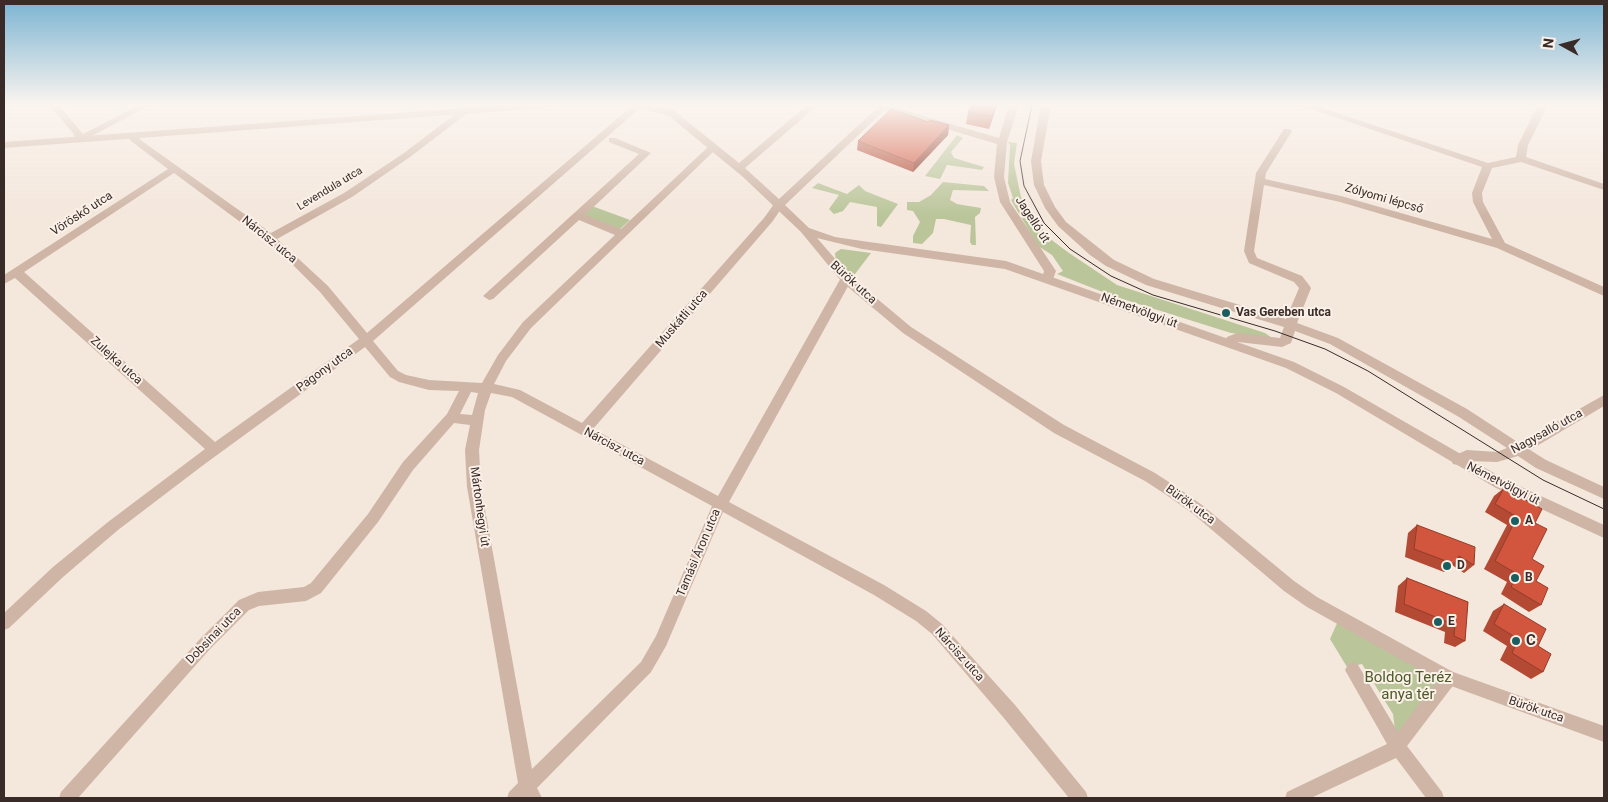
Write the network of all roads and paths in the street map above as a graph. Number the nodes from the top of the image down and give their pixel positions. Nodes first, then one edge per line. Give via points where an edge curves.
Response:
1 (37, 142) edge
2 (139, 142) edge
3 (421, 142) edge
4 (596, 142) edge
5 (618, 142) edge
6 (705, 142) edge
7 (769, 142) edge
8 (845, 142) edge
9 (1002, 142) edge
10 (1040, 142) edge
11 (1280, 142) edge
12 (1417, 142) edge
13 (1524, 142) edge
14 (4, 145) edge
15 (712, 148) junction
16 (1521, 159) junction
17 (1488, 166) junction
18 (739, 168) junction
19 (174, 169) junction
20 (1260, 181) junction
21 (1604, 187) edge
22 (778, 206) junction
23 (578, 216) junction
24 (805, 230) junction
25 (622, 234) junction
26 (270, 238) junction
27 (834, 240) junction
28 (1501, 245) junction
29 (830, 263) junction
30 (16, 272) junction
31 (1048, 278) junction
32 (846, 279) junction
33 (4, 280) edge
34 (1604, 292) edge
35 (490, 296) dead end
36 (1290, 324) junction
37 (365, 341) junction
38 (1230, 343) junction
39 (467, 388) junction
40 (486, 388) junction
41 (1604, 400) edge
42 (451, 418) junction
43 (476, 420) junction
44 (584, 430) junction
45 (216, 450) junction
46 (1518, 450) junction
47 (1458, 460) junction
48 (1604, 493) edge
49 (720, 504) junction
50 (1604, 532) edge
51 (4, 623) edge
52 (1353, 670) dead end
53 (1448, 678) junction
54 (1604, 734) edge
55 (1397, 746) junction
56 (525, 795) edge
57 (66, 798) edge
58 (1080, 798) edge
59 (1293, 798) edge
60 (1436, 798) edge

1 - 14 street
2 - 19 street, Nárcisz utca
3 - 26 street, Levendula utca via 348,195
4 - 37 street, Pagony utca
5 - 23 street via 646,153
6 - 15 street, Németvölgyi út
7 - 18 street
8 - 22 street, Muskátli utca
9 - 31 street, Jagelló út via 999,177 1005,202 1050,271
10 - 36 street, Jagelló út via 1036,173 1050,208 1072,234 1104,259 1150,282
11 - 20 street via 1261,173
12 - 17 street
13 - 16 street
15 - 18 street, Németvölgyi út
15 - 25 street, Mártonhegyi út
16 - 17 street
16 - 21 street
17 - 28 street via 1477,192 1478,202
18 - 22 street, Németvölgyi út
19 - 26 street, Nárcisz utca
19 - 30 street, Vöröskő utca
20 - 28 street, Zólyomi lépcső via 1341,199
20 - 36 street via 1250,255 1260,264 1286,273 1305,286
22 - 24 street, Németvölgyi út
22 - 44 street, Muskátli utca
23 - 25 street
23 - 35 street
24 - 27 street, Németvölgyi út
24 - 29 street, Bürök utca
25 - 40 street, Mártonhegyi út via 527,325 502,358
26 - 37 street, Nárcisz utca via 324,289
27 - 29 street
27 - 31 street, Németvölgyi út via 992,262
28 - 34 street, Zólyomi lépcső
29 - 32 street, Bürök utca
30 - 33 street, Vöröskő utca
30 - 45 street, Zulejka utca
31 - 38 street, Németvölgyi út
32 - 49 street, Tamási Áron utca
32 - 53 street, Bürök utca via 907,330 1004,394 1188,502 1312,602
36 - 38 street via 1287,340 1282,343 1237,337
36 - 46 street via 1355,352 1463,413
37 - 39 street, Nárcisz utca via 384,364 403,379
37 - 45 street, Pagony utca
38 - 47 street, Németvölgyi út via 1290,365 1340,390
39 - 40 street, Nárcisz utca
39 - 42 street, Dobsinai utca
40 - 43 street, Mártonhegyi út
40 - 44 street, Nárcisz utca via 516,394
41 - 46 street, Nagysalló utca
42 - 43 street
42 - 57 street, Dobsinai utca via 408,466 373,518 316,588 306,594 258,599 244,605
43 - 56 street, Mártonhegyi út via 472,450 474,487
44 - 49 street, Nárcisz utca
45 - 51 street, Pagony utca via 113,526
46 - 47 street, Nagysalló utca via 1497,457 1467,455
46 - 48 street via 1563,476
47 - 50 street, Németvölgyi út via 1501,484
49 - 56 street, Tamási Áron utca via 661,641 646,667
49 - 58 street, Nárcisz utca via 879,590 937,629
52 - 55 street
53 - 54 street, Bürök utca
53 - 55 street
55 - 59 street via 1390,753
55 - 60 street

